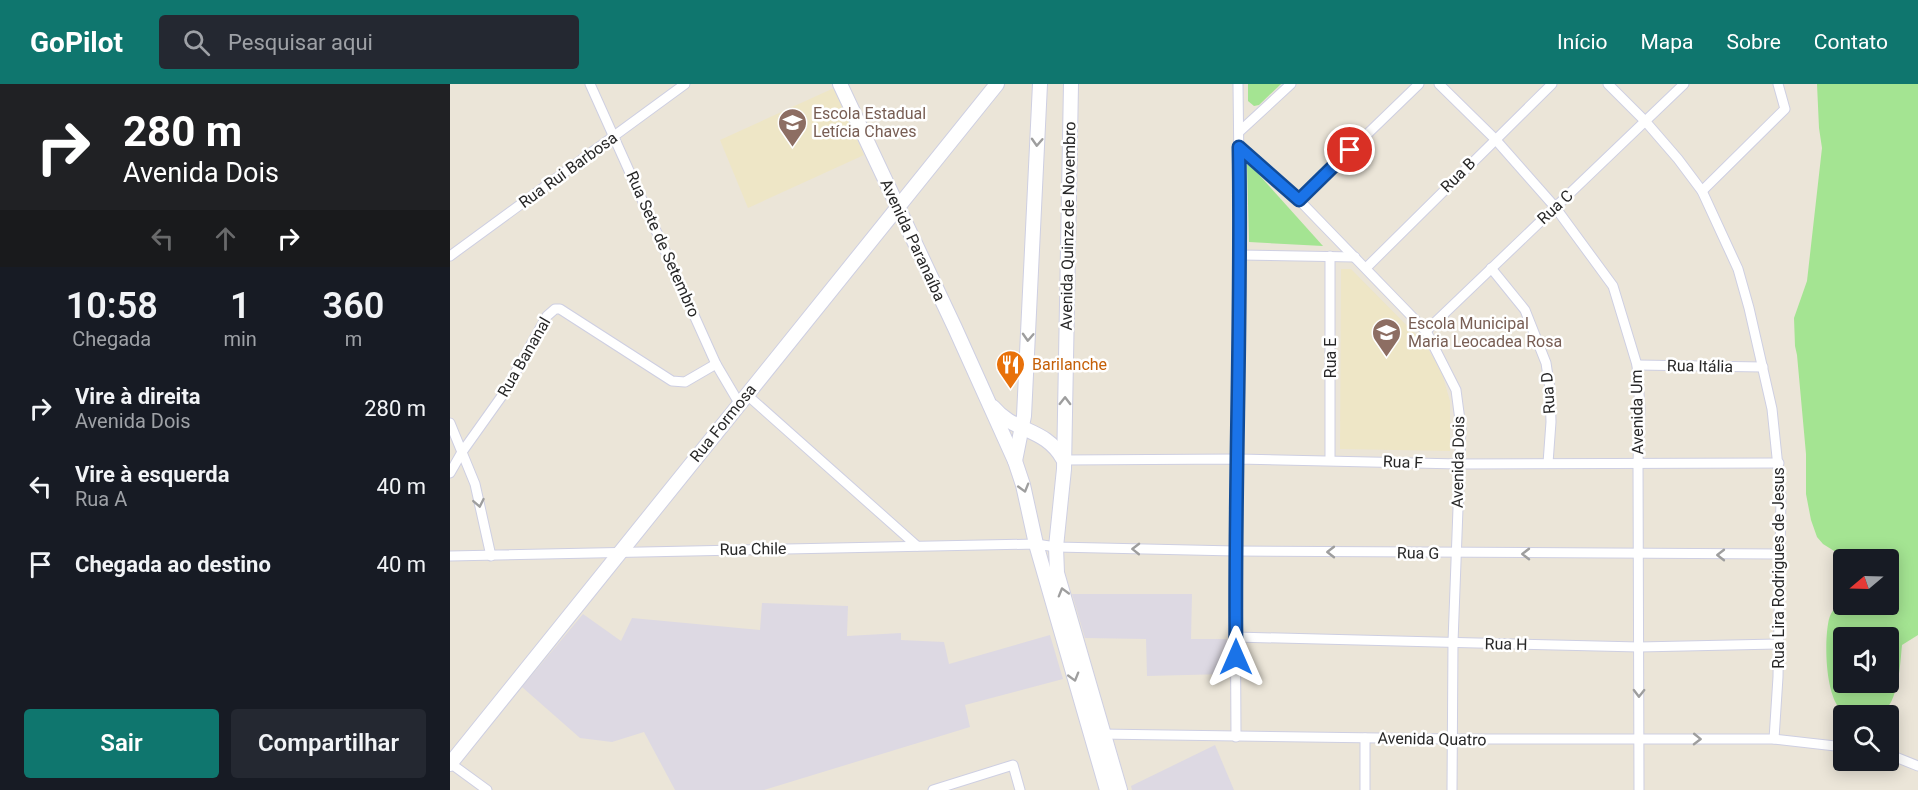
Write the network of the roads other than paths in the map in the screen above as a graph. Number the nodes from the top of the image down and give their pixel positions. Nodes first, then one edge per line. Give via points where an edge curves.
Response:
1 (591, 84) edge
2 (685, 84) edge
3 (840, 84) edge
4 (997, 84) edge
5 (1040, 84) edge
6 (1071, 84) edge
7 (1238, 84) edge
8 (1291, 84) edge
9 (1419, 84) edge
10 (1438, 84) edge
11 (1552, 84) edge
12 (1608, 84) edge
13 (1684, 84) edge
14 (1778, 84) edge
15 (1646, 122) junction
16 (1239, 132) junction
17 (615, 136) junction
18 (1495, 138) junction
19 (1239, 147) junction
20 (1702, 192) junction
21 (1299, 200) junction
22 (1555, 207) junction
23 (898, 208) junction
24 (1240, 255) junction
25 (450, 256) edge
26 (1330, 256) junction
27 (1355, 257) junction
28 (1366, 268) junction
29 (1491, 268) junction
30 (1426, 331) junction
31 (716, 364) junction
32 (1638, 365) junction
33 (1763, 367) junction
34 (985, 396) junction
35 (742, 398) junction
36 (450, 423) edge
37 (1023, 427) junction
38 (462, 452) junction
39 (1238, 459) junction
40 (1064, 460) junction
41 (1330, 460) junction
42 (1014, 461) junction
43 (1638, 462) junction
44 (1548, 463) junction
45 (1779, 463) junction
46 (1459, 464) junction
47 (450, 473) edge
48 (1036, 544) junction
49 (917, 546) junction
50 (1056, 547) junction
51 (620, 552) junction
52 (1235, 552) junction
53 (1456, 553) junction
54 (1779, 554) junction
55 (1638, 555) junction
56 (450, 556) edge
57 (491, 556) junction
58 (1235, 638) junction
59 (1453, 642) junction
60 (1777, 644) junction
61 (1639, 647) junction
62 (1096, 734) junction
63 (1236, 737) junction
64 (1365, 738) junction
65 (1638, 738) junction
66 (1774, 739) junction
67 (1452, 740) junction
68 (1833, 746) edge
69 (1899, 758) edge
70 (450, 764) edge
71 (1918, 766) edge
72 (487, 790) edge
73 (933, 790) edge
74 (1020, 790) edge
75 (1107, 790) edge
76 (1120, 790) edge
77 (1365, 790) edge
78 (1452, 790) edge
79 (1640, 790) edge

1 - 17 street, Rua Sete de Setembro
2 - 17 street, Rua Rui Barbosa
3 - 23 street, Avenida Paranaíba
4 - 23 street, Rua Formosa
5 -> 37 street, Avenida Quinze de Novembro
40 -> 6 street, Avenida Quinze de Novembro
7 - 16 street
8 - 16 street
9 - 21 street
10 - 18 street, Avenida Um
11 - 18 street, Rua B
12 - 15 street, Rua Lira Rodrigues de Jesus
13 - 15 street, Rua C
14 - 20 street via 1785,109
15 - 20 street, Rua Lira Rodrigues de Jesus
15 - 22 street, Rua C
16 - 19 street
17 - 25 street, Rua Rui Barbosa
17 - 31 street, Rua Sete de Setembro
18 - 22 street, Avenida Um
18 - 28 street, Rua B
19 - 21 street, Avenida Dois
19 - 24 street
20 - 33 street, Rua Lira Rodrigues de Jesus via 1738,269
21 - 27 street, Avenida Dois
22 - 29 street, Rua C
22 - 32 street, Avenida Um via 1613,286
23 - 34 street, Avenida Paranaíba
23 - 35 street, Rua Formosa
24 - 26 street
24 - 39 street
26 - 27 street
26 - 41 street, Rua E
27 - 28 street, Avenida Dois
28 - 30 street, Avenida Dois
29 - 30 street, Rua C
29 - 44 street, Rua D via 1525,310 1546,363 1551,422
30 - 46 street, Avenida Dois via 1459,402
31 - 35 street, Rua Sete de Setembro
31 - 38 street, Rua Bananal via 685,382 672,381 555,309 547,316 504,393
32 - 33 street, Rua Itália
32 - 43 street, Avenida Um
33 - 45 street, Rua Lira Rodrigues de Jesus
34 - 37 street via 1000,415
34 - 42 street, Avenida Quinze de Novembro
35 - 49 street, Rua Sete de Setembro
35 - 51 street, Rua Formosa
36 - 38 street
37 - 40 street via 1051,442
37 - 42 street, Avenida Quinze de Novembro
38 - 47 street, Rua Bananal
38 -> 57 street via 475,484
39 - 40 street, Rua F
39 - 41 street, Rua F
39 - 52 street
40 - 50 street, Avenida Quinze de Novembro
41 - 46 street, Rua F
42 -> 48 street, Avenida Quinze de Novembro via 1026,494
43 - 44 street, Rua F
43 - 45 street, Rua F
43 - 55 street, Avenida Um
44 - 46 street, Rua F
45 - 54 street, Rua Lira Rodrigues de Jesus
46 - 53 street, Avenida Dois
48 - 49 street, Rua Chile
48 - 50 street, Rua Chile
48 -> 62 street, Avenida Quinze de Novembro
49 - 51 street, Rua Chile
52 -> 50 street, Rua G
62 -> 50 street, Avenida Quinze de Novembro via 1058,573
51 - 57 street, Rua Chile
51 - 70 street, Rua Formosa
53 -> 52 street, Rua G
52 - 58 street
55 -> 53 street, Rua G
53 - 59 street, Avenida Dois
54 -> 55 street, Rua G
54 - 60 street, Rua Lira Rodrigues de Jesus
55 - 61 street, Avenida Um
56 - 57 street, Rua Chile
58 - 59 street, Rua H
58 - 63 street
59 - 61 street, Rua H
59 - 67 street, Avenida Dois
60 - 61 street, Rua H
60 - 66 street, Rua Lira Rodrigues de Jesus
61 -> 65 street, Avenida Um
62 - 63 street, Avenida Quatro
62 - 75 street, Avenida Quinze de Novembro
62 - 76 street, Avenida Quinze de Novembro
63 - 64 street, Avenida Quatro
64 - 67 street, Avenida Quatro
64 - 77 street
65 -> 66 street, Avenida Quatro
65 - 67 street, Avenida Quatro
65 - 79 street, Avenida Um
66 - 68 street, Avenida Quatro
67 - 78 street, Avenida Dois
69 - 71 street
70 - 72 street
73 - 74 street via 1012,765

